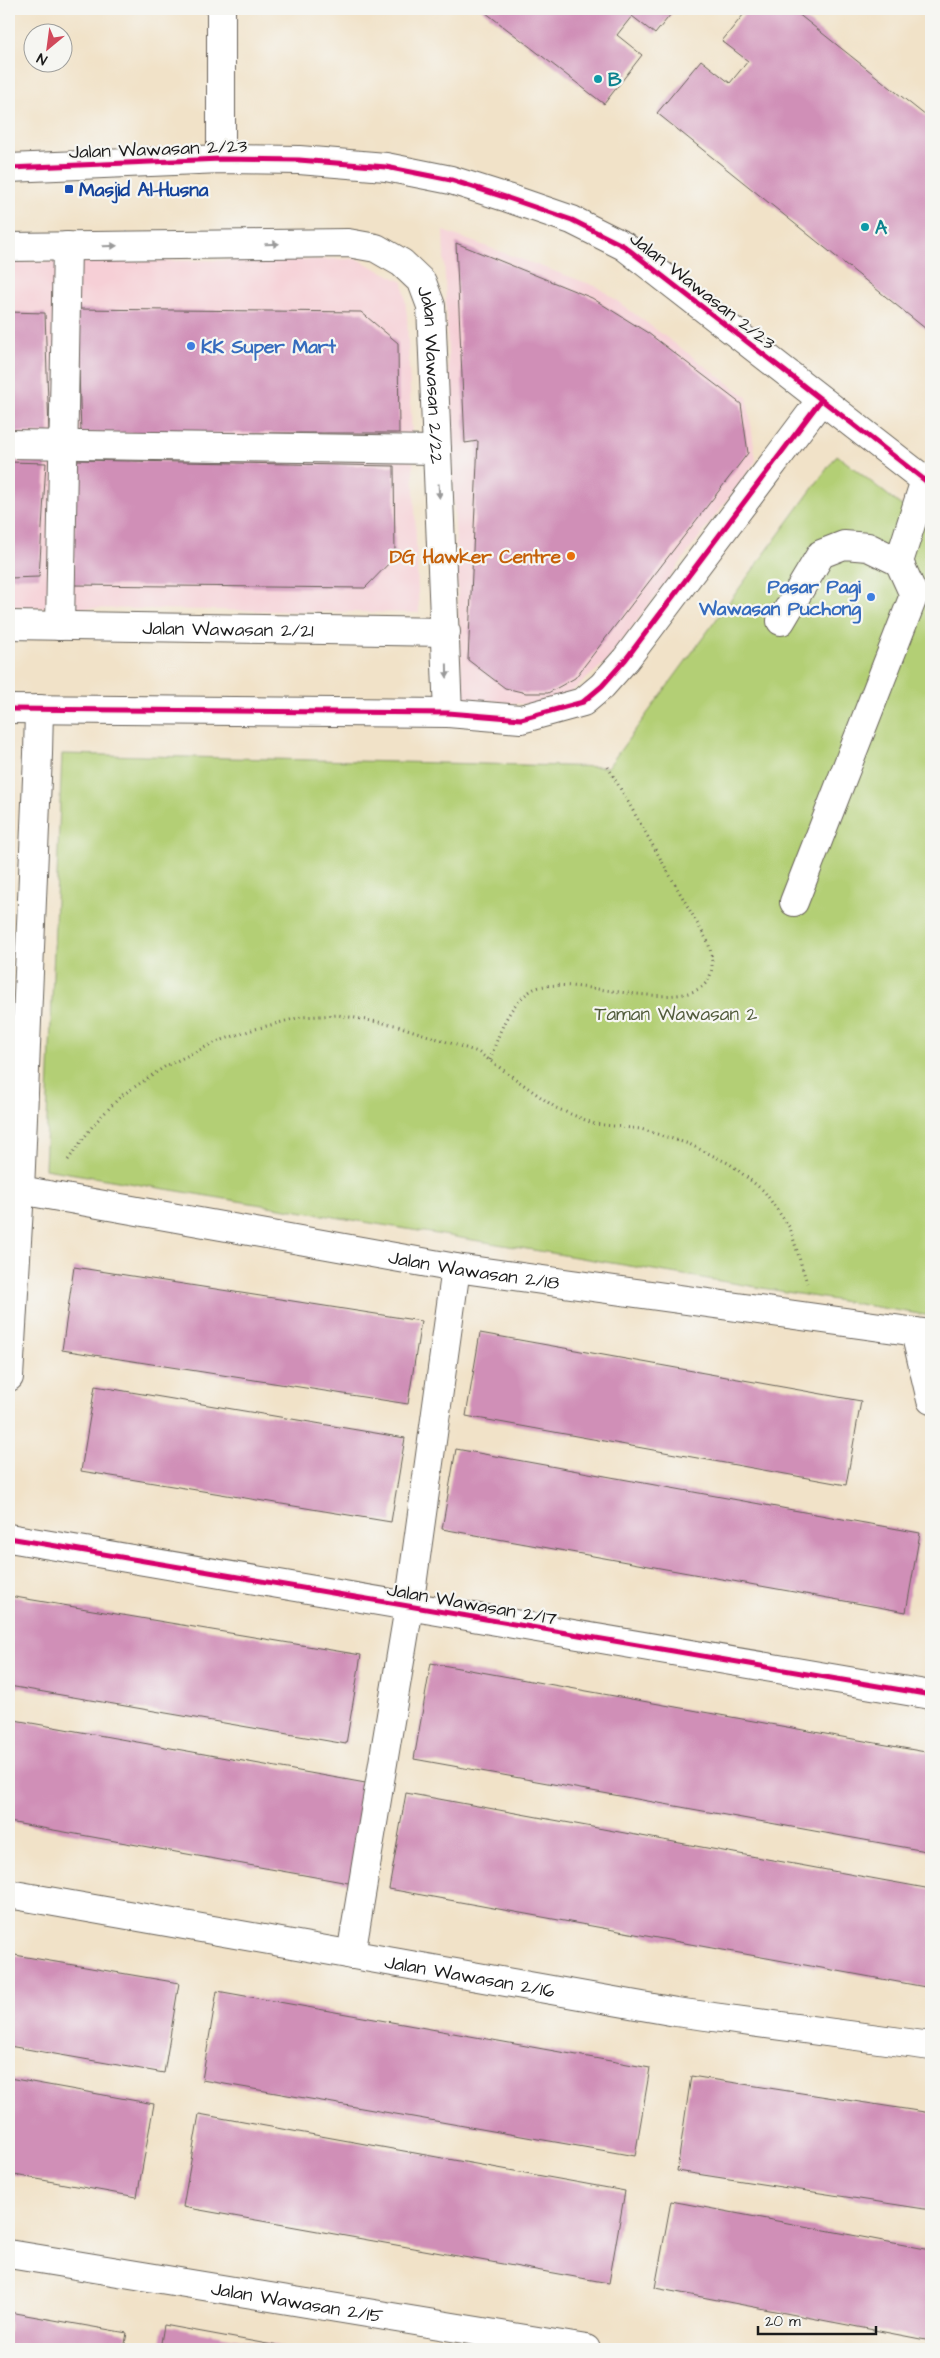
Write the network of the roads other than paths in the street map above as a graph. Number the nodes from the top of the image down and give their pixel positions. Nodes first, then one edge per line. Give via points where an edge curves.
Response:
1 (221, 9) edge
2 (221, 159) junction
3 (9, 168) edge
4 (67, 246) junction
5 (9, 247) edge
6 (821, 400) junction
7 (9, 444) edge
8 (64, 445) junction
9 (437, 450) junction
10 (928, 483) edge
11 (899, 562) junction
12 (781, 621) dead end
13 (9, 625) edge
14 (60, 626) junction
15 (446, 632) junction
16 (9, 709) edge
17 (38, 709) junction
18 (448, 713) junction
19 (794, 902) dead end
20 (20, 1190) junction
21 (456, 1268) junction
22 (923, 1333) edge
23 (9, 1376) edge
24 (931, 1400) edge
25 (9, 1538) edge
26 (409, 1607) junction
27 (931, 1695) edge
28 (9, 1894) edge
29 (351, 1955) junction
30 (931, 2046) edge
31 (9, 2254) edge
32 (586, 2349) edge

1 - 2 street
2 - 3 street, Jalan Wawasan 2/23
2 - 6 street, Jalan Wawasan 2/23 via 299,160 386,167 452,180 572,220 624,246
4 - 5 street, Jalan Wawasan 2/22
4 - 8 street
4 -> 9 street, Jalan Wawasan 2/22 via 348,243 376,248 402,263 422,282 431,306
6 - 10 street, Jalan Wawasan 2/23
6 - 18 street via 626,659 583,702 521,719
7 - 8 street
8 - 9 street
8 - 14 street
9 -> 15 street, Jalan Wawasan 2/22
10 - 11 street
11 - 12 street via 868,547 844,545 821,554
11 - 19 street via 914,595
13 - 14 street, Jalan Wawasan 2/21
14 - 15 street, Jalan Wawasan 2/21
15 -> 18 street, Jalan Wawasan 2/22
16 - 17 street
17 - 18 street
17 - 20 street
20 - 21 street, Jalan Wawasan 2/18
20 - 23 street
21 - 22 street, Jalan Wawasan 2/18
21 - 26 street
22 - 24 street
25 - 26 street, Jalan Wawasan 2/17
26 - 27 street, Jalan Wawasan 2/17
26 - 29 street
28 - 29 street, Jalan Wawasan 2/16
29 - 30 street, Jalan Wawasan 2/16 via 676,2012
31 - 32 street, Jalan Wawasan 2/15

